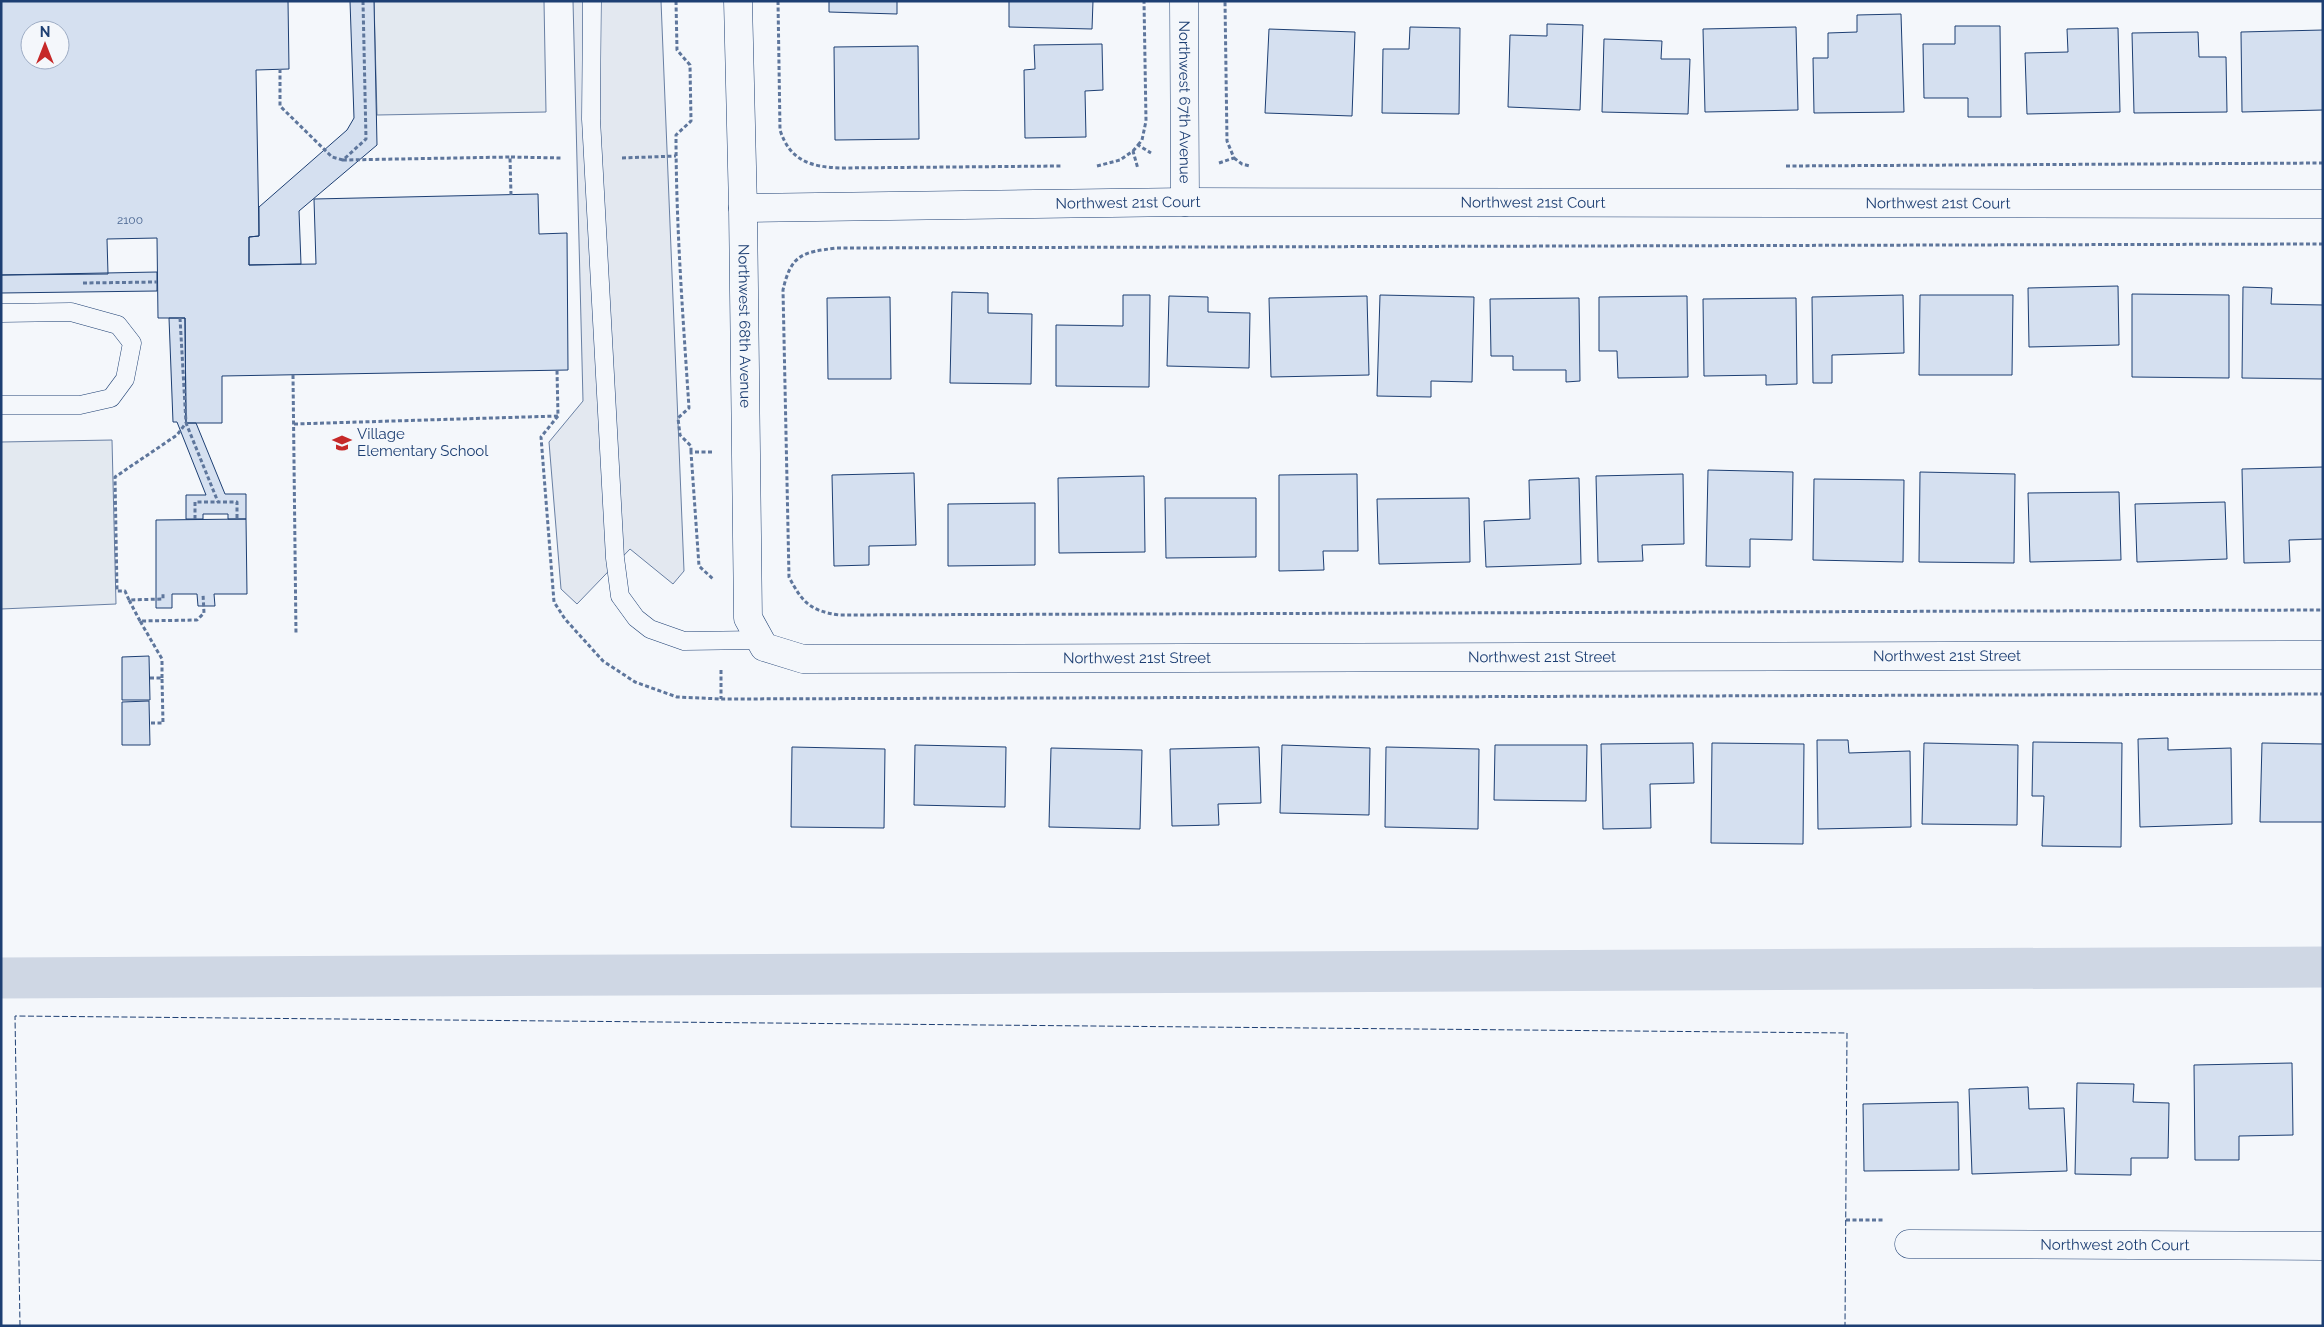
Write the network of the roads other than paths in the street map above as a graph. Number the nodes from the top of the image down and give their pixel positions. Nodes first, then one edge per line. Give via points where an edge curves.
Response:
1 (592, 1) edge
2 (738, 1) edge
3 (1184, 1) edge
4 (1185, 202) junction
5 (2323, 204) edge
6 (743, 208) junction
7 (1, 313) edge
8 (1, 405) edge
9 (762, 643) junction
10 (2323, 656) edge
11 (1909, 1244) dead end
12 (2323, 1246) edge

1 - 9 lane via 593,159 615,558 620,596 636,618 650,629 684,640
2 - 6 street, Northwest 68th Avenue
3 - 4 street, Northwest 67th Avenue
4 - 5 street, Northwest 21st Court
4 - 6 street, Northwest 21st Court
6 - 9 street, Northwest 68th Avenue via 748,618
7 - 8 lane via 71,312 118,324 132,344 125,379 111,398 80,405
9 - 10 street, Northwest 21st Street via 803,659
11 - 12 street, Northwest 20th Court

